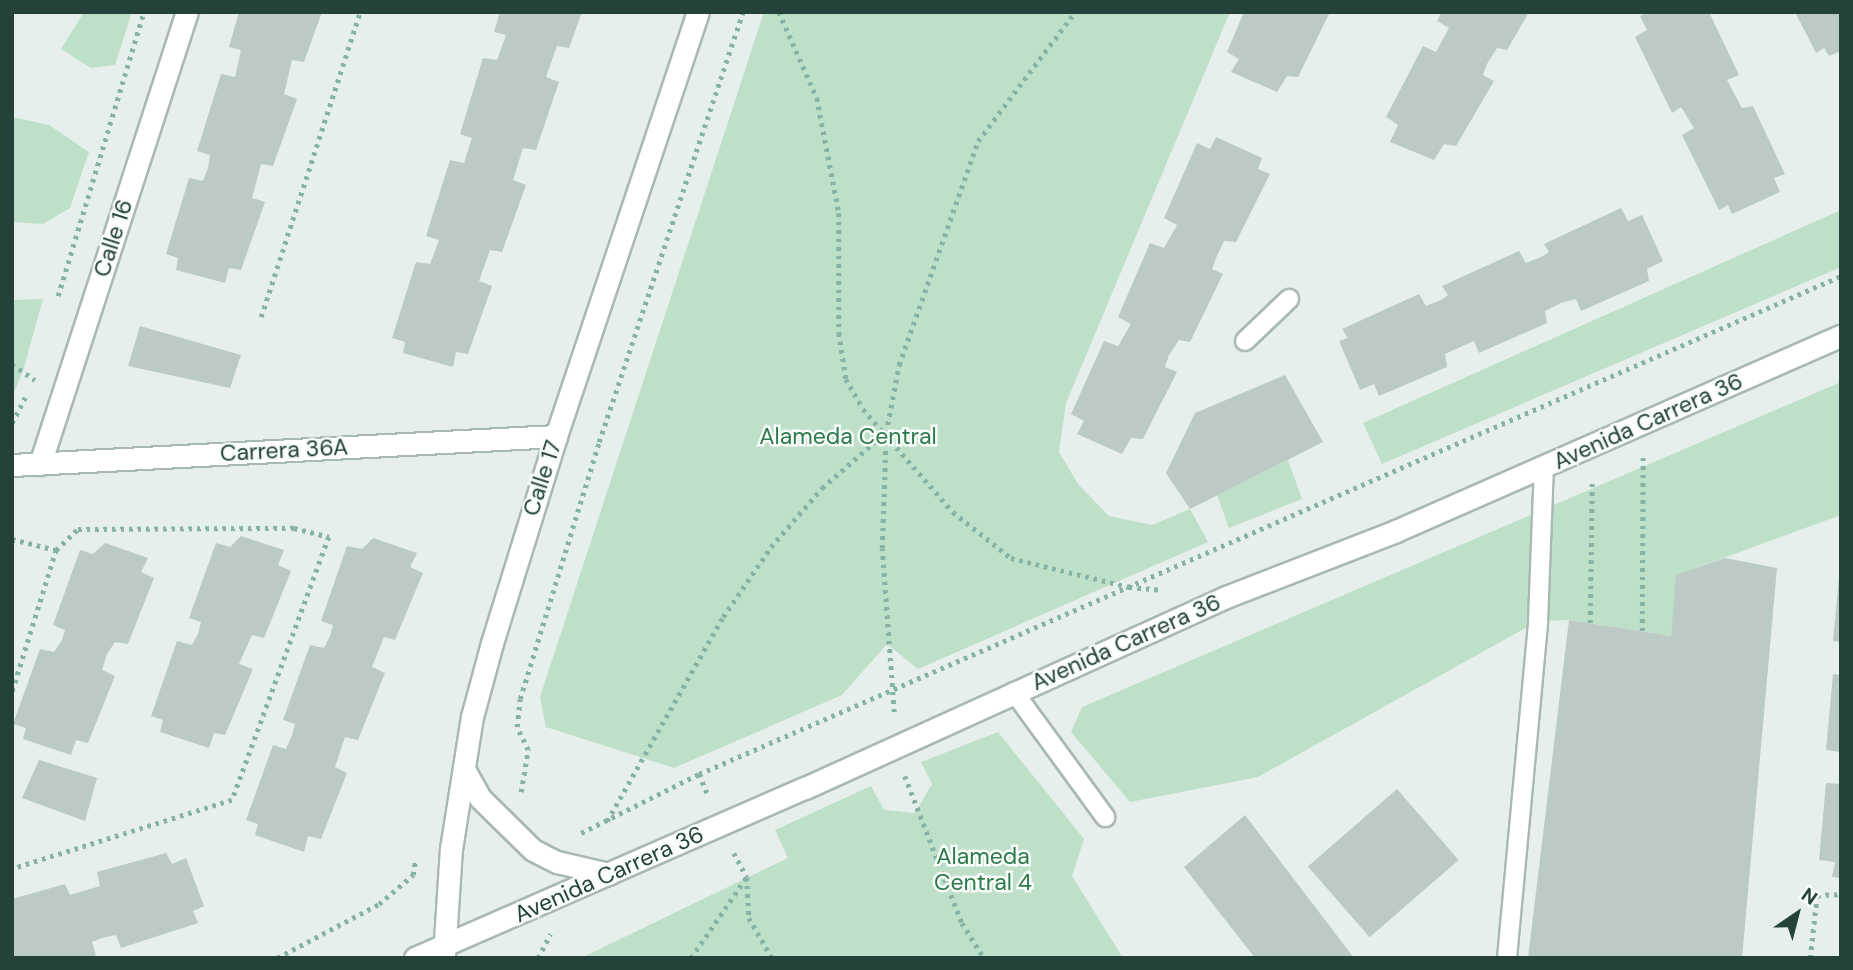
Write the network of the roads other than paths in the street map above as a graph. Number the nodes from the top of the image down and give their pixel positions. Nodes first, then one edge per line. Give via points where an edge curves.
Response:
1 (187, 12) edge
2 (698, 12) edge
3 (1289, 299) dead end
4 (1841, 336) edge
5 (1245, 341) dead end
6 (556, 436) junction
7 (40, 464) junction
8 (12, 466) edge
9 (1544, 466) junction
10 (1014, 692) junction
11 (464, 769) junction
12 (1105, 817) dead end
13 (609, 874) junction
14 (444, 951) edge
15 (415, 958) edge
16 (1507, 958) edge

1 - 7 street, Calle 16
2 - 6 street, Calle 17
3 - 5 lane
4 - 9 street, Avenida Carrera 36
6 - 7 street, Carrera 36A
6 - 11 street, Calle 17 via 492,643
7 - 8 street, Carrera 36A
9 - 10 street, Avenida Carrera 36 via 1396,531 1226,597
9 - 16 lane via 1538,621
10 - 12 lane
10 - 13 street, Avenida Carrera 36
11 - 13 street via 480,798 533,850 557,862
11 - 14 street, Calle 17 via 451,849
13 - 14 street, Avenida Carrera 36
14 - 15 street, Avenida Carrera 36

